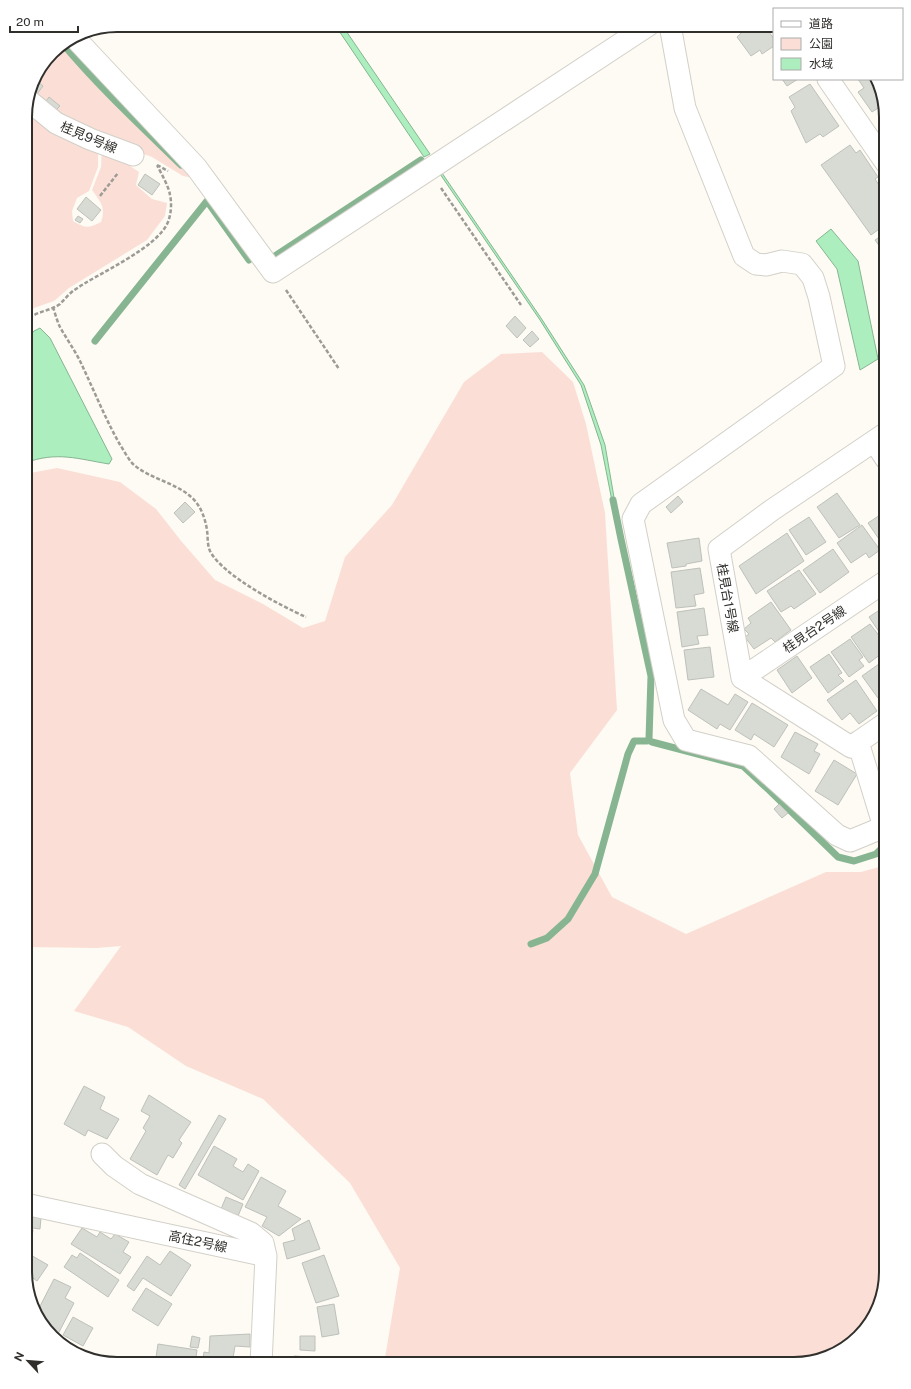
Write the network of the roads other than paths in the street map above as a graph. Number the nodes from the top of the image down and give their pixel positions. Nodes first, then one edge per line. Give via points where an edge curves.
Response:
1 (638, 32) edge
2 (671, 32) edge
3 (78, 41) edge
4 (830, 80) edge
5 (33, 105) edge
6 (879, 153) edge
7 (133, 155) road end
8 (879, 438) edge
9 (879, 586) edge
10 (742, 678) junction
11 (879, 728) edge
12 (858, 742) junction
13 (879, 811) edge
14 (879, 829) edge
15 (102, 1154) dead end
16 (32, 1206) edge
17 (266, 1256) junction
18 (261, 1357) edge

1 - 3 street via 273,272 196,167
2 - 14 street via 684,108 744,256 756,264 766,265 782,260 802,264 813,278 834,366 641,504 633,519 674,720 686,740 749,756 837,835 850,841
4 - 6 street
5 - 7 street, 桂見9号線 via 56,124
8 - 10 street, 桂見台1号線 via 719,549
9 - 10 street, 桂見台2号線
10 - 12 street via 851,747
11 - 12 street
12 - 13 street
15 - 17 street via 140,1184 251,1233 263,1243
16 - 17 street, 高住2号線
17 - 18 street

